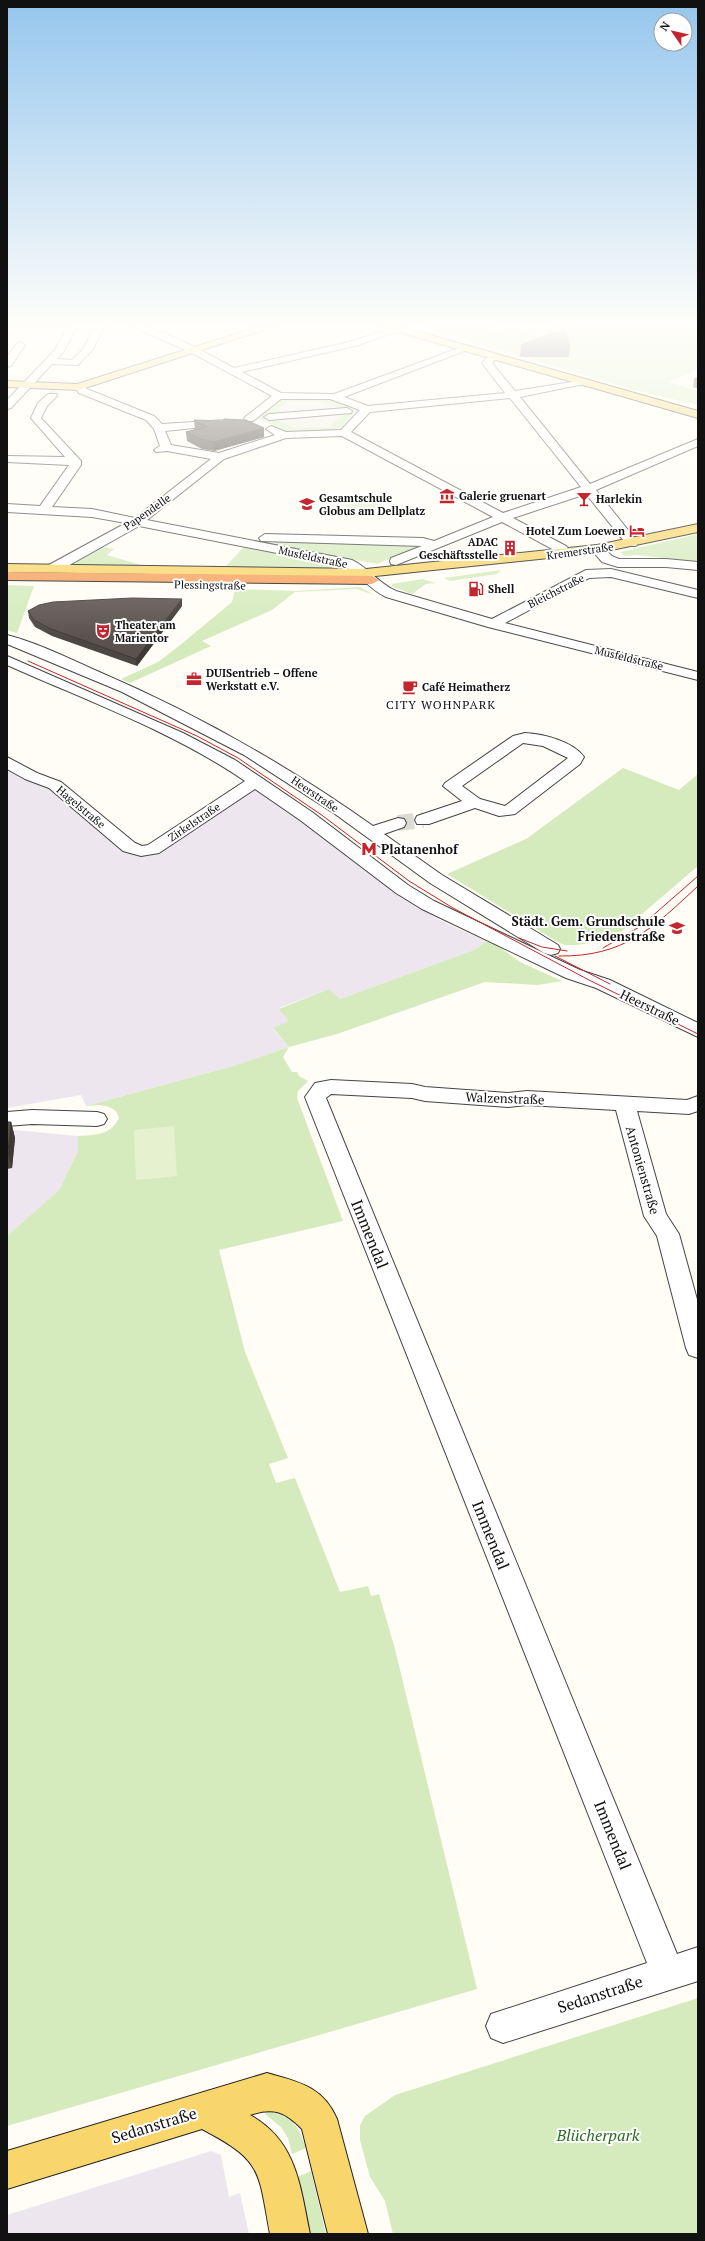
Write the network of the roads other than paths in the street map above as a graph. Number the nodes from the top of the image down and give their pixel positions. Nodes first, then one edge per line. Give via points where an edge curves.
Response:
1 (45, 430) edge
2 (159, 430) edge
3 (269, 430) edge
4 (347, 430) edge
5 (541, 430) edge
6 (344, 433) junction
7 (285, 435) junction
8 (698, 442) edge
9 (220, 457) junction
10 (7, 459) edge
11 (75, 461) junction
12 (588, 489) junction
13 (7, 508) edge
14 (44, 510) junction
15 (503, 518) junction
16 (137, 522) junction
17 (698, 528) edge
18 (632, 543) junction
19 (248, 544) junction
20 (434, 545) junction
21 (597, 549) junction
22 (566, 553) junction
23 (396, 561) dead end
24 (698, 566) edge
25 (7, 568) edge
26 (614, 568) junction
27 (52, 573) junction
28 (7, 576) edge
29 (369, 577) junction
30 (7, 581) edge
31 (698, 594) edge
32 (493, 624) junction
33 (7, 639) edge
34 (28, 646) junction
35 (7, 660) edge
36 (698, 676) edge
37 (7, 762) edge
38 (256, 781) junction
39 (474, 802) junction
40 (423, 820) tunnel mouth
41 (398, 823) tunnel mouth
42 (371, 833) junction
43 (129, 847) joint
44 (603, 984) junction
45 (698, 1031) edge
46 (316, 1097) joint
47 (698, 1103) edge
48 (625, 1104) junction
49 (97, 1118) dead end
50 (7, 1119) edge
51 (698, 1348) edge
52 (683, 1968) edge
53 (503, 2026) dead end
54 (204, 2110) junction
55 (7, 2170) edge
56 (290, 2234) edge
57 (348, 2234) edge

1 - 11 street
2 - 9 street via 163,449
3 - 7 street
4 - 6 street
5 - 12 street
6 - 7 street
6 - 15 street
7 - 9 street, Papendelle
8 - 12 street
9 - 16 street, Papendelle
10 - 11 street
11 - 14 street via 75,465
12 - 15 street
12 - 18 street
13 - 14 street, Musfeldstraße
14 - 16 street, Musfeldstraße via 92,513
15 - 20 street
15 - 22 street
16 - 19 street, Musfeldstraße
16 - 27 street, Papendelle
17 - 18 main road, Kremerstraße
18 - 21 main road, Kremerstraße
19 - 20 street via 260,538 278,537 423,542
19 - 29 street, Musfeldstraße via 347,563
20 - 23 street
21 - 22 main road, Kremerstraße
21 - 26 street
22 - 29 main road, Kremerstraße via 463,569
24 - 26 street via 666,563
25 - 27 main road, Plessingstraße
26 - 31 street
26 - 32 street, Bleichstraße via 578,577
27 - 28 highway, Plessingstraße
27 - 29 main road, Plessingstraße
27 - 29 highway, Plessingstraße via 331,579
29 - 30 main road, Plessingstraße via 297,586
29 - 32 street, Musfeldstraße via 378,588 391,594
32 - 36 street, Musfeldstraße
33 - 34 street, Heerstraße
34 - 35 street
34 - 42 street, Heerstraße via 127,689 244,749
35 - 38 street, Heerstraße via 178,736 229,763
37 - 43 street, Hagelstraße via 31,776 55,785
38 - 43 street, Zirkelstraße via 153,850 141,851
38 - 44 street, Heerstraße via 407,893 573,974
39 - 39 street via 499,811 509,811 576,757 537,739 525,737 518,740 450,786
39 - 40 street
41 - 42 street
42 - 44 street, Heerstraße via 436,879
44 - 45 street, Heerstraße
46 - 48 street, Walzenstraße via 322,1088 331,1087 508,1100 527,1098
46 - 52 street, Immendal via 448,1429
47 - 48 street, Walzenstraße via 689,1107
48 - 51 street, Antonienstraße via 655,1216 668,1234
49 - 50 street
52 - 53 street, Sedanstraße
54 - 55 main road, Sedanstraße
54 - 56 main road via 260,2144 276,2169
54 - 57 main road, Sedanstraße via 267,2091 301,2102 318,2119

